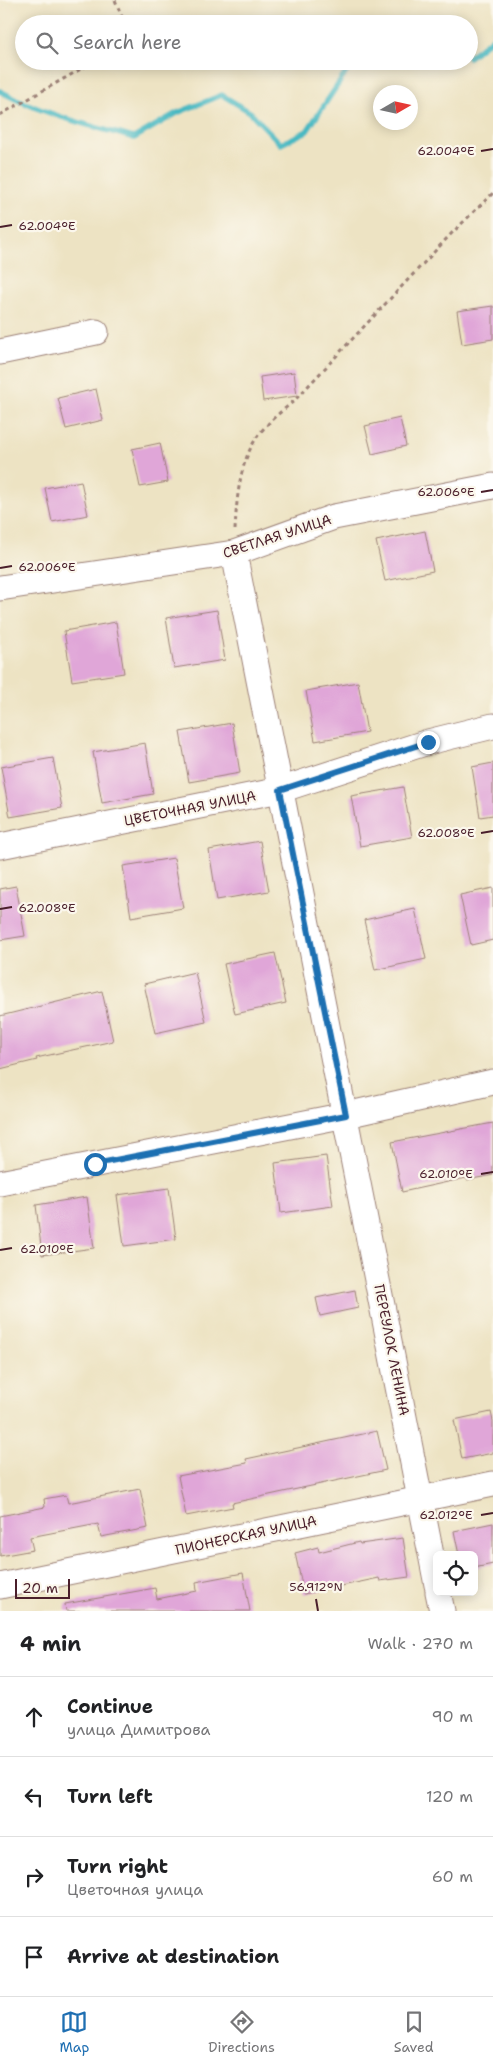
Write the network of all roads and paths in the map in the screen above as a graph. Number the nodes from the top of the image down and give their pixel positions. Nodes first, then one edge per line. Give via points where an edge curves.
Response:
1 (115, 0) edge
2 (121, 15) edge
3 (79, 70) edge
4 (0, 114) edge
5 (493, 193) edge
6 (96, 332) dead end
7 (0, 352) edge
8 (493, 486) edge
9 (234, 553) junction
10 (0, 588) edge
11 (493, 726) edge
12 (280, 790) junction
13 (0, 846) edge
14 (493, 1082) edge
15 (346, 1115) junction
16 (0, 1183) edge
17 (493, 1484) edge
18 (421, 1498) junction
19 (433, 1563) edge
20 (0, 1586) edge
21 (439, 1596) edge
22 (442, 1611) edge

1 - 2 path
3 - 4 path
5 - 9 path via 295,400 266,425 247,454 236,499
6 - 7 street
8 - 9 street, СВЕТЛАЯ УЛИЦА via 334,517
9 - 10 street, СВЕТЛАЯ УЛИЦА
9 - 12 street, ПЕРЕУЛОК ЛЕНИНА
11 - 12 street, ЦВЕТОЧНАЯ УЛИЦА via 428,742
12 - 13 street, ЦВЕТОЧНАЯ УЛИЦА
12 - 15 street, ПЕРЕУЛОК ЛЕНИНА
14 - 15 street
15 - 16 street
15 - 18 street, ПЕРЕУЛОК ЛЕНИНА
17 - 18 street, ПИОНЕРСКАЯ УЛИЦА
18 - 19 street, ПЕРЕУЛОК ЛЕНИНА
18 - 20 street, ПИОНЕРСКАЯ УЛИЦА
21 - 22 street

